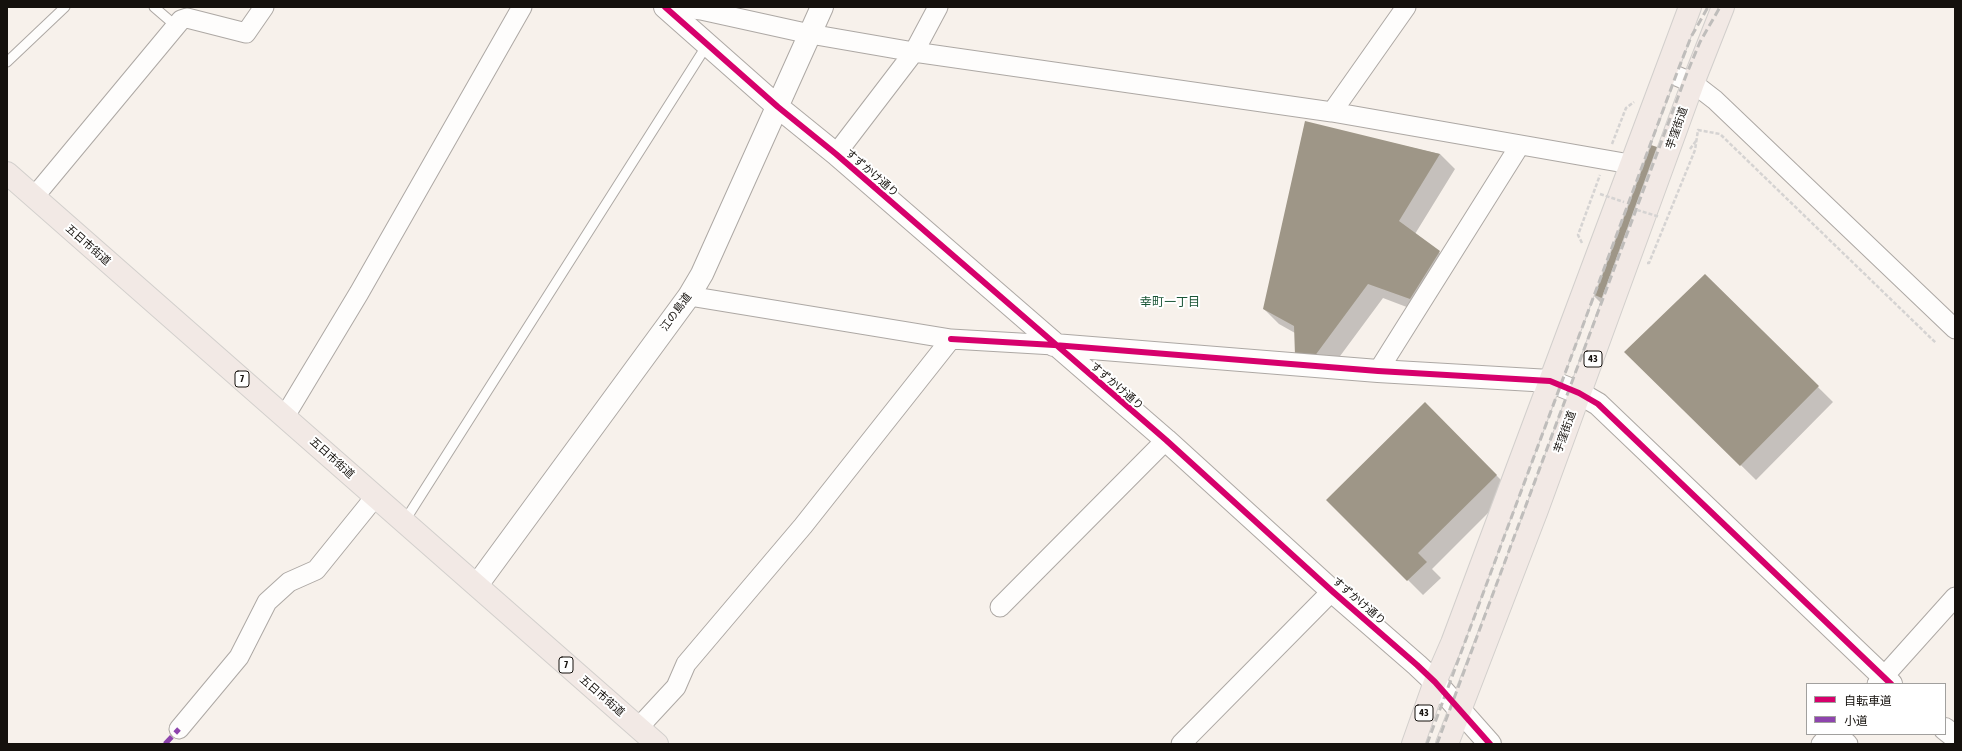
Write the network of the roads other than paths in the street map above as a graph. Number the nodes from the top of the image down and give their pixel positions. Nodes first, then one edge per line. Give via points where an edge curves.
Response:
1 (65, 7) edge
2 (154, 7) edge
3 (264, 7) edge
4 (522, 7) edge
5 (665, 7) edge
6 (678, 7) edge
7 (822, 7) edge
8 (938, 7) edge
9 (1406, 7) edge
10 (1690, 7) edge
11 (1723, 7) edge
12 (176, 26) junction
13 (810, 34) junction
14 (707, 45) junction
15 (914, 52) junction
16 (7, 62) edge
17 (1665, 72) junction
18 (1693, 83) junction
19 (778, 108) junction
20 (1332, 112) junction
21 (1520, 144) junction
22 (836, 154) junction
23 (1630, 164) junction
24 (9, 179) edge
25 (34, 197) junction
26 (688, 296) junction
27 (1955, 329) edge
28 (951, 339) junction
29 (1054, 345) junction
30 (1378, 371) junction
31 (1550, 381) junction
32 (1580, 393) junction
33 (285, 416) junction
34 (1166, 440) junction
35 (375, 496) junction
36 (404, 522) junction
37 (477, 585) junction
38 (1332, 591) junction
39 (1955, 598) edge
40 (1000, 607) dead end
41 (1435, 682) junction
42 (1884, 682) edge
43 (1459, 710) junction
44 (638, 728) junction
45 (179, 729) dead end
46 (1946, 730) edge
47 (1829, 735) edge
48 (1839, 735) edge
49 (1955, 737) edge
50 (657, 744) edge
51 (1181, 744) edge
52 (1413, 744) edge
53 (1446, 744) edge
54 (1490, 744) edge
55 (1820, 744) edge
56 (1848, 744) edge

1 - 16 lane
2 - 12 lane
3 - 12 street via 246,33 187,18
4 - 33 street
5 - 14 street, すずかけ通り
6 - 13 street
7 - 13 street, 江の島道
8 - 15 street
9 - 20 street
10 - 17 main road, 43
11 - 18 main road, 芋窪街道 / 43
12 - 25 street
13 - 15 street
13 - 19 street, 江の島道
14 - 19 street, すずかけ通り
14 - 36 lane
15 - 20 street
15 - 22 street
17 - 18 street
17 - 23 main road, 43
18 - 27 street via 1715,100
18 - 32 main road, 芋窪街道 / 43
19 - 22 street, すずかけ通り
19 - 26 street, 江の島道 via 702,274
20 - 21 street
21 - 23 street
21 - 30 street
22 - 29 street, すずかけ通り
23 - 31 main road, 43
24 - 25 main road, 五日市街道 / 7
25 - 33 main road, 五日市街道 / 7
26 - 28 street
26 - 37 street, 江の島道
28 - 29 street
28 - 44 street via 803,526 686,664 676,687
29 - 30 street
29 - 34 street, すずかけ通り
30 - 31 street
31 - 32 street
31 - 41 main road, 43
32 - 42 street via 1598,404
32 - 43 main road, 芋窪街道 / 43
33 - 35 main road, 五日市街道 / 7
34 - 38 street, すずかけ通り
34 - 40 street
35 - 36 main road, 五日市街道 / 7
35 - 45 street via 316,570 289,582 267,602 239,657
36 - 37 main road, 五日市街道 / 7
37 - 44 main road, 五日市街道 / 7
38 - 41 street, すずかけ通り
38 - 51 street
39 - 42 street
41 - 43 street, すずかけ通り
41 - 52 main road, 43
43 - 53 main road, 芋窪街道 / 43
43 - 54 street, すずかけ通り
44 - 50 main road, 五日市街道 / 7
46 - 49 street
47 - 55 street
48 - 56 street

